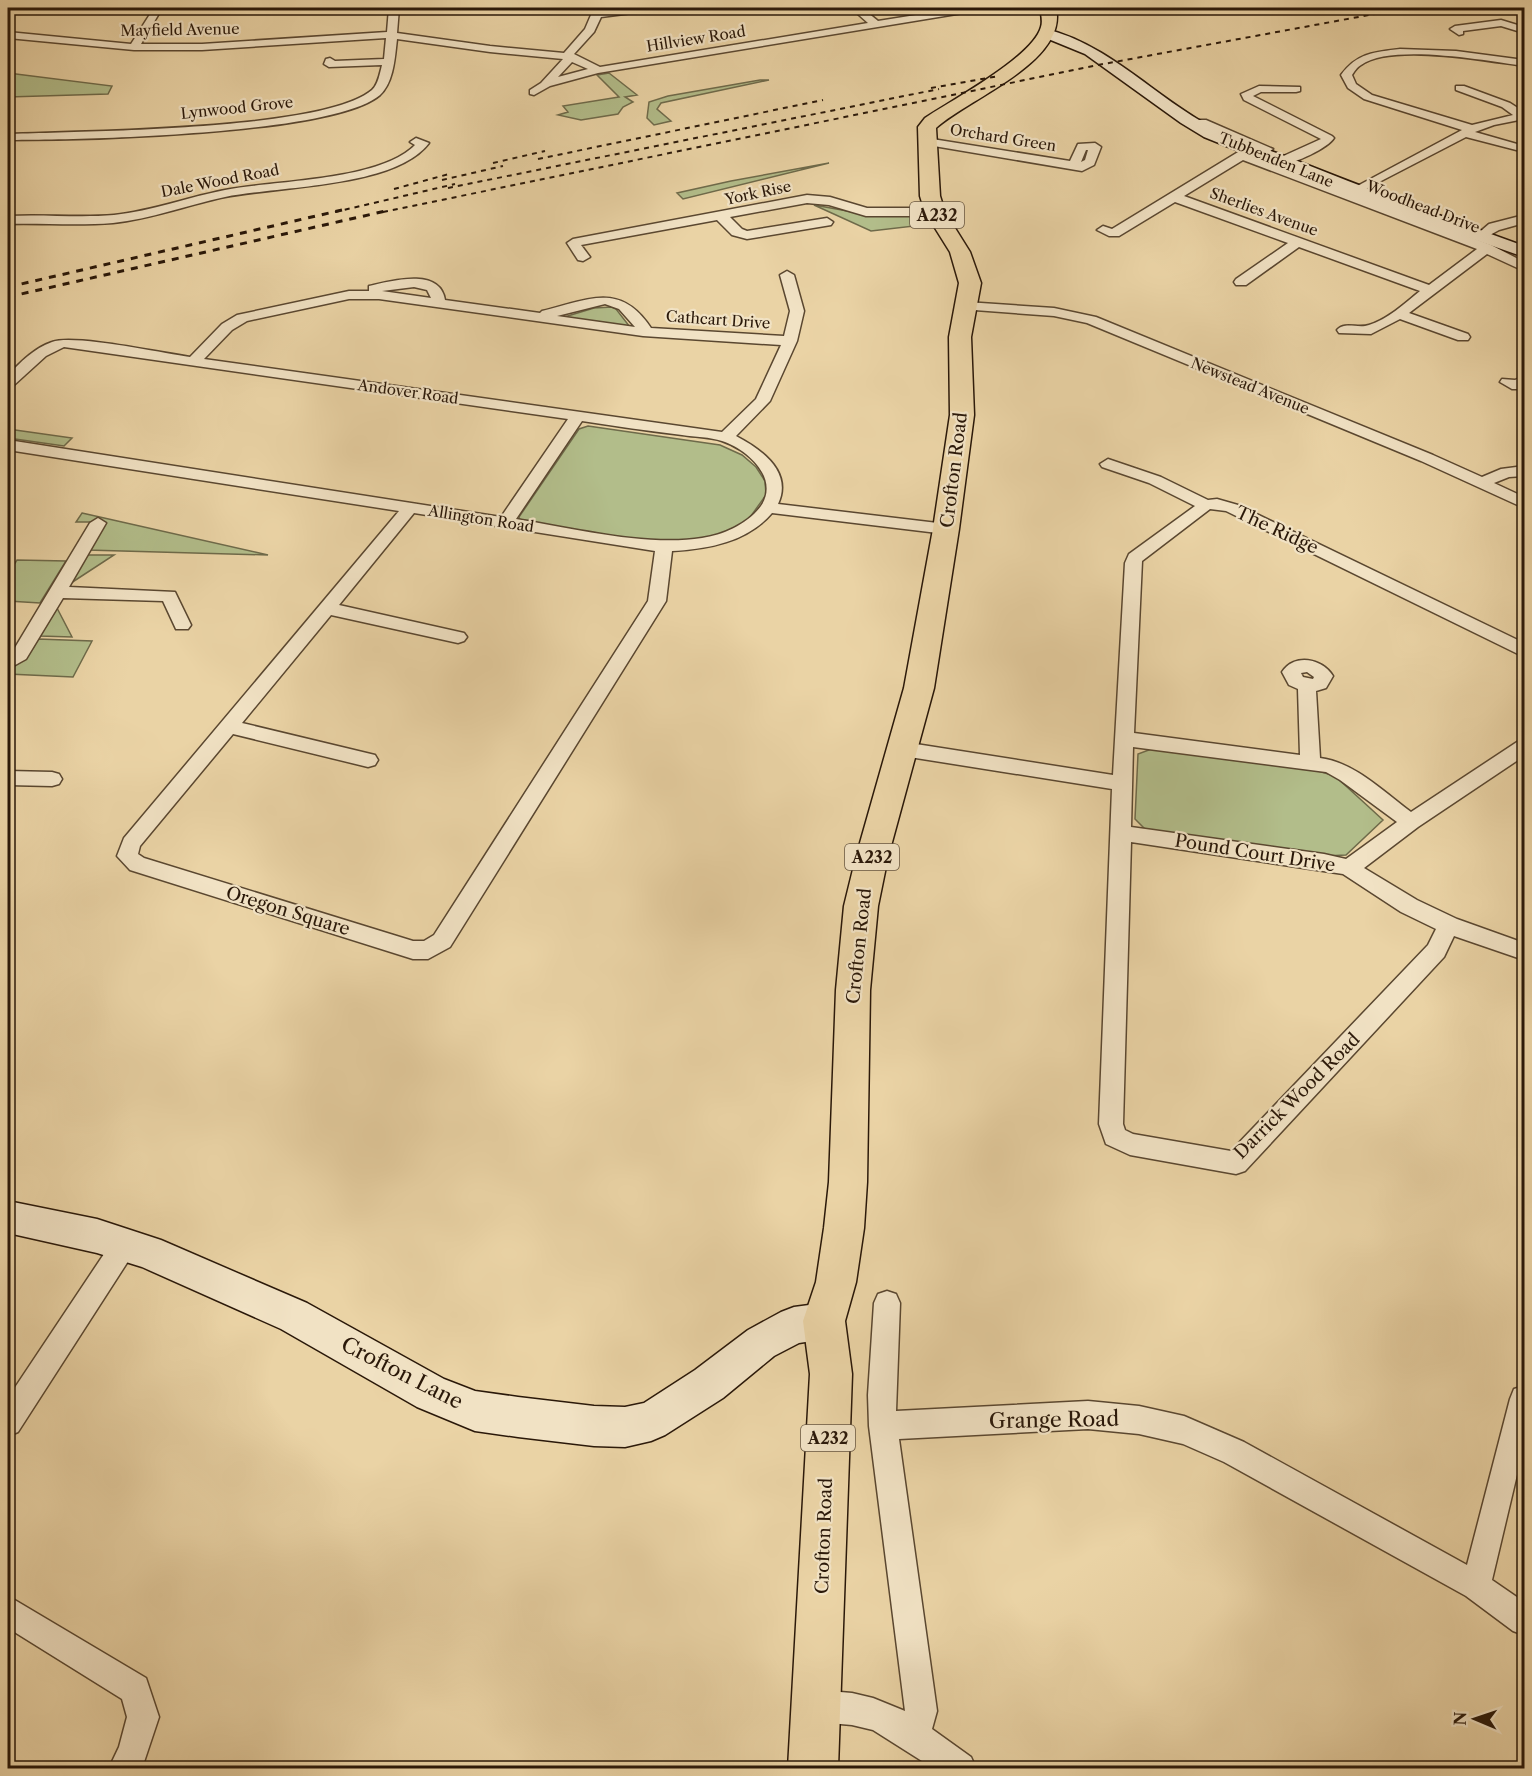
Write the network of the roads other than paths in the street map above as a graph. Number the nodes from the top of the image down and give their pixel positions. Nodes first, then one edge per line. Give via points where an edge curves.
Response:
1 (394, 8) edge
2 (648, 8) edge
3 (856, 8) edge
4 (975, 8) edge
5 (1048, 8) edge
6 (156, 10) dead end
7 (598, 11) edge
8 (876, 24) junction
9 (1524, 30) edge
10 (1459, 32) dead end
11 (1046, 33) junction
12 (8, 35) edge
13 (390, 35) junction
14 (134, 47) junction
15 (569, 57) junction
16 (330, 61) dead end
17 (389, 62) junction
18 (1524, 63) edge
19 (596, 70) junction
20 (1130, 73) dead end
21 (547, 84) junction
22 (1460, 88) dead end
23 (1296, 89) dead end
24 (534, 92) dead end
25 (1172, 106) junction
26 (1524, 116) edge
27 (1468, 131) junction
28 (8, 137) edge
29 (416, 142) dead end
30 (926, 142) junction
31 (1524, 149) edge
32 (1247, 152) junction
33 (1286, 159) junction
34 (1074, 165) dead end
35 (1354, 191) junction
36 (1174, 197) junction
37 (935, 212) junction
38 (722, 217) junction
39 (1524, 219) edge
40 (8, 220) edge
41 (827, 222) dead end
42 (1113, 234) dead end
43 (1298, 242) junction
44 (1484, 242) junction
45 (1524, 252) edge
46 (583, 257) dead end
47 (1524, 267) edge
48 (787, 275) dead end
49 (1239, 283) dead end
50 (1430, 290) junction
51 (966, 306) junction
52 (1399, 314) junction
53 (535, 317) junction
54 (1344, 330) dead end
55 (643, 332) junction
56 (1463, 337) dead end
57 (790, 341) junction
58 (194, 361) junction
59 (1524, 380) edge
60 (1507, 382) dead end
61 (8, 383) edge
62 (578, 416) junction
63 (726, 437) junction
64 (8, 445) edge
65 (1108, 464) dead end
66 (1524, 471) edge
67 (1482, 484) junction
68 (772, 502) junction
69 (1524, 503) edge
70 (1206, 505) junction
71 (410, 508) junction
72 (506, 522) junction
73 (98, 523) dead end
74 (947, 523) junction
75 (664, 546) junction
76 (57, 592) junction
77 (326, 608) junction
78 (182, 626) dead end
79 (458, 637) dead end
80 (1524, 650) edge
81 (8, 663) edge
82 (1307, 686) dead end
83 (228, 726) junction
84 (1125, 739) junction
85 (1524, 747) edge
86 (903, 749) junction
87 (368, 760) dead end
88 (1310, 761) junction
89 (8, 778) edge
90 (52, 779) dead end
91 (1122, 784) junction
92 (1411, 822) junction
93 (1121, 833) junction
94 (1349, 868) junction
95 (1449, 926) junction
96 (1524, 952) edge
97 (8, 1217) edge
98 (125, 1244) junction
99 (887, 1303) dead end
100 (824, 1321) junction
101 (1524, 1398) edge
102 (8, 1419) edge
103 (883, 1426) junction
104 (1476, 1586) junction
105 (8, 1611) edge
106 (1524, 1620) edge
107 (817, 1706) junction
108 (914, 1737) junction
109 (125, 1768) edge
110 (813, 1768) edge
111 (960, 1768) edge

1 - 13 street, Lynwood Grove
2 - 7 street
3 - 8 street
4 - 8 street, Hillview Road
5 - 11 main road
6 - 14 street
7 - 15 street
8 - 19 street, Hillview Road
9 - 10 street via 1499,17 1455,29
11 - 25 street, Tubbenden Lane via 1090,51
11 - 30 main road, Crofton Road / A232 via 1004,75 931,122
12 - 14 street, Mayfield Avenue
13 - 14 street, Mayfield Avenue via 202,47
13 - 15 street, Mayfield Avenue
13 - 17 street, Lynwood Grove
15 - 19 street
15 - 21 street
16 - 17 street via 329,64
17 - 28 street, Lynwood Grove via 380,89 366,101 349,107 194,129
18 - 27 street via 1403,51 1362,58 1350,65 1346,75 1352,86 1368,97
19 - 21 street, Hillview Road
20 - 25 street
21 - 24 street
22 - 26 street
23 - 33 street via 1259,89 1247,96 1328,138 1325,143
25 - 32 street, Tubbenden Lane via 1204,130
25 - 33 street
26 - 27 street
27 - 31 street
27 - 35 street
29 - 40 street, Dale Wood Road via 423,143 395,164 318,182 227,194 112,219
30 - 34 street, Orchard Green
30 - 37 main road, Crofton Road / A232 via 928,183
32 - 33 street, Tubbenden Lane
32 - 36 street, Sherlies Avenue
32 - 44 street, Woodhead Drive
33 - 35 street, Tubbenden Lane
35 - 44 street, Tubbenden Lane
36 - 42 street
36 - 43 street, Sherlies Avenue
37 - 38 street, York Rise via 866,212 813,199
37 - 51 main road, Crofton Road / A232 via 967,270 970,293
38 - 41 street via 745,235
38 - 46 street, York Rise via 585,237 573,243
39 - 44 street via 1494,227
43 - 49 street
43 - 50 street, Sherlies Avenue
44 - 45 street, Tubbenden Lane
44 - 47 street, Woodhead Drive
44 - 50 street
48 - 57 street via 797,311
50 - 52 street
51 - 67 street, Newstead Avenue via 1054,312 1091,320
51 - 74 main road, Crofton Road / A232 via 960,337 960,435
52 - 54 street via 1371,330
52 - 56 street
53 - 55 street, Cathcart Drive
53 - 55 street, Cathcart Drive via 606,300 624,306 645,328
53 - 58 street, Cathcart Drive via 368,294 349,295 242,318 227,327
55 - 57 street, Cathcart Drive
57 - 63 street via 763,401
58 - 61 street, Andover Road via 64,343 50,346
58 - 62 street, Andover Road
59 - 60 street via 1517,386
62 - 63 street, Andover Road
62 - 72 street
63 - 68 street, Andover Road via 767,464 775,483
64 - 71 street, Allington Road
65 - 70 street, The Ridge via 1155,480
66 - 67 street via 1497,475
67 - 69 street, Newstead Avenue
68 - 74 street via 856,520
68 - 75 street, Allington Road via 761,518 722,539
70 - 80 street, The Ridge via 1232,508
70 - 84 street via 1132,563
71 - 72 street, Allington Road
71 - 77 street, Oregon Square
72 - 75 street, Allington Road
73 - 76 street
74 - 86 main road, Crofton Road / A232 via 919,688
75 - 83 street, Oregon Square via 657,600 442,941 428,950 413,950 170,875 137,864 127,856 131,843
76 - 78 street via 169,596
76 - 81 street via 20,655
77 - 79 street
77 - 83 street, Oregon Square
82 - 88 street
83 - 87 street
84 - 88 street
84 - 91 street
85 - 92 street
86 - 91 street
86 - 100 main road, Crofton Road / A232 via 861,906 853,990 846,1205 836,1282
88 - 92 street via 1347,775
89 - 90 street
91 - 93 street
92 - 94 street, Pound Court Drive
93 - 94 street, Pound Court Drive
93 - 95 street, Darrick Wood Road via 1111,1124 1115,1137 1130,1144 1236,1163 1436,951
94 - 95 street
95 - 96 street
97 - 98 street, Crofton Lane
98 - 100 street, Crofton Lane via 294,1316 431,1393 475,1411 594,1426 626,1427 651,1421 709,1384 761,1343 794,1325
98 - 102 street
99 - 103 street
100 - 107 main road, Crofton Road / A232 via 831,1374
101 - 104 street
103 - 104 street, Grange Road via 1088,1415 1184,1430 1234,1452
103 - 108 street via 921,1711
104 - 106 street, Grange Road
105 - 109 street via 135,1689 143,1717
107 - 108 street via 873,1715
107 - 110 main road, Crofton Road / A232
108 - 111 street

